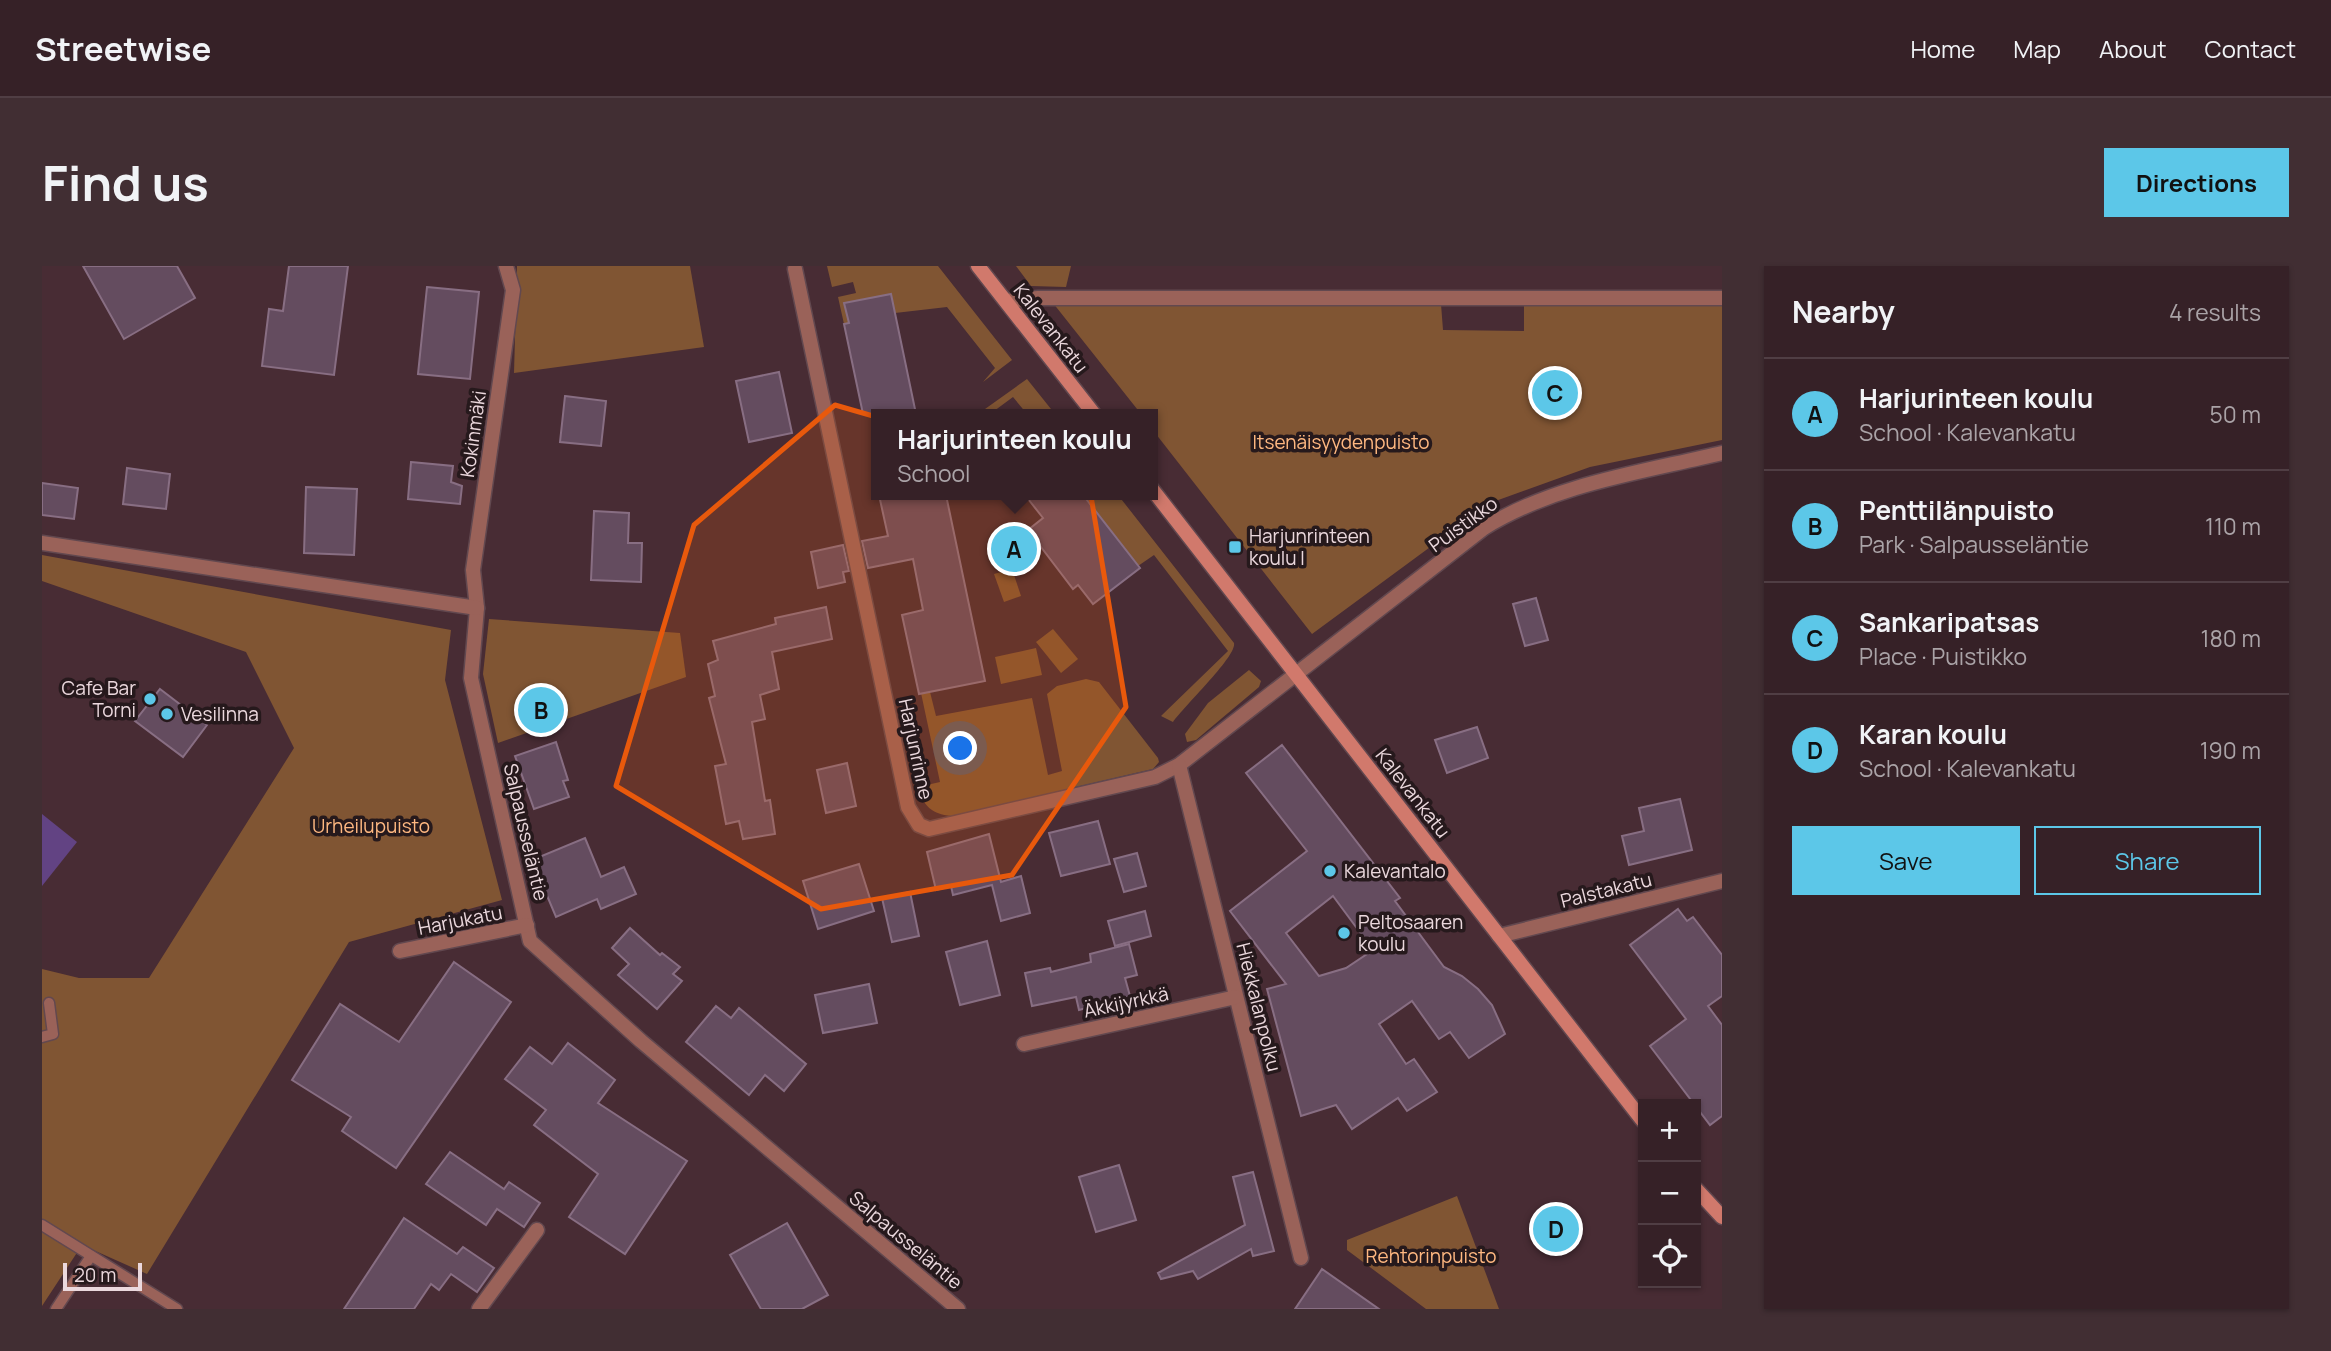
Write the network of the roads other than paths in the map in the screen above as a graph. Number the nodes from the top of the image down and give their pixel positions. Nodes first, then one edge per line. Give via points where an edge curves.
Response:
1 (506, 266) edge
2 (978, 266) edge
3 (795, 267) edge
4 (1722, 298) edge
5 (1006, 301) junction
6 (1090, 409) edge
7 (1722, 453) edge
8 (1158, 497) edge
9 (42, 543) edge
10 (477, 608) junction
11 (1295, 673) junction
12 (1179, 765) junction
13 (1722, 881) edge
14 (527, 925) junction
15 (1499, 936) junction
16 (400, 951) dead end
17 (1236, 997) junction
18 (49, 1003) dead end
19 (42, 1037) edge
20 (1024, 1044) dead end
21 (1638, 1115) edge
22 (1701, 1194) edge
23 (1722, 1217) edge
24 (42, 1225) edge
25 (537, 1230) dead end
26 (91, 1256) junction
27 (1301, 1258) dead end
28 (56, 1309) edge
29 (177, 1309) edge
30 (479, 1309) edge
31 (958, 1309) edge

1 - 10 street, Kokinmäki via 513,290 473,570
2 - 5 street, Kalevankatu
3 - 12 street, Harjunrinne via 913,818 929,829 1155,777
4 - 5 street
5 - 6 street, Kalevankatu
7 - 11 street, Puistikko via 1580,487 1510,512 1484,527
8 - 11 street, Kalevankatu
9 - 10 street
10 - 14 street, Salpausseläntie via 471,678
11 - 12 street, Harjunrinne
11 - 15 street, Kalevankatu
12 - 17 street, Hiekkalanpolku
13 - 15 street, Palstakatu
14 - 16 street, Harjukatu
14 - 31 street, Salpausseläntie via 530,941 631,1032
15 - 21 street, Kalevankatu
17 - 20 street, Äkkijyrkkä
17 - 27 street, Hiekkalanpolku
18 - 19 lane via 53,1034
22 - 23 street
24 - 26 lane
25 - 30 street
26 - 28 lane
26 - 29 lane

